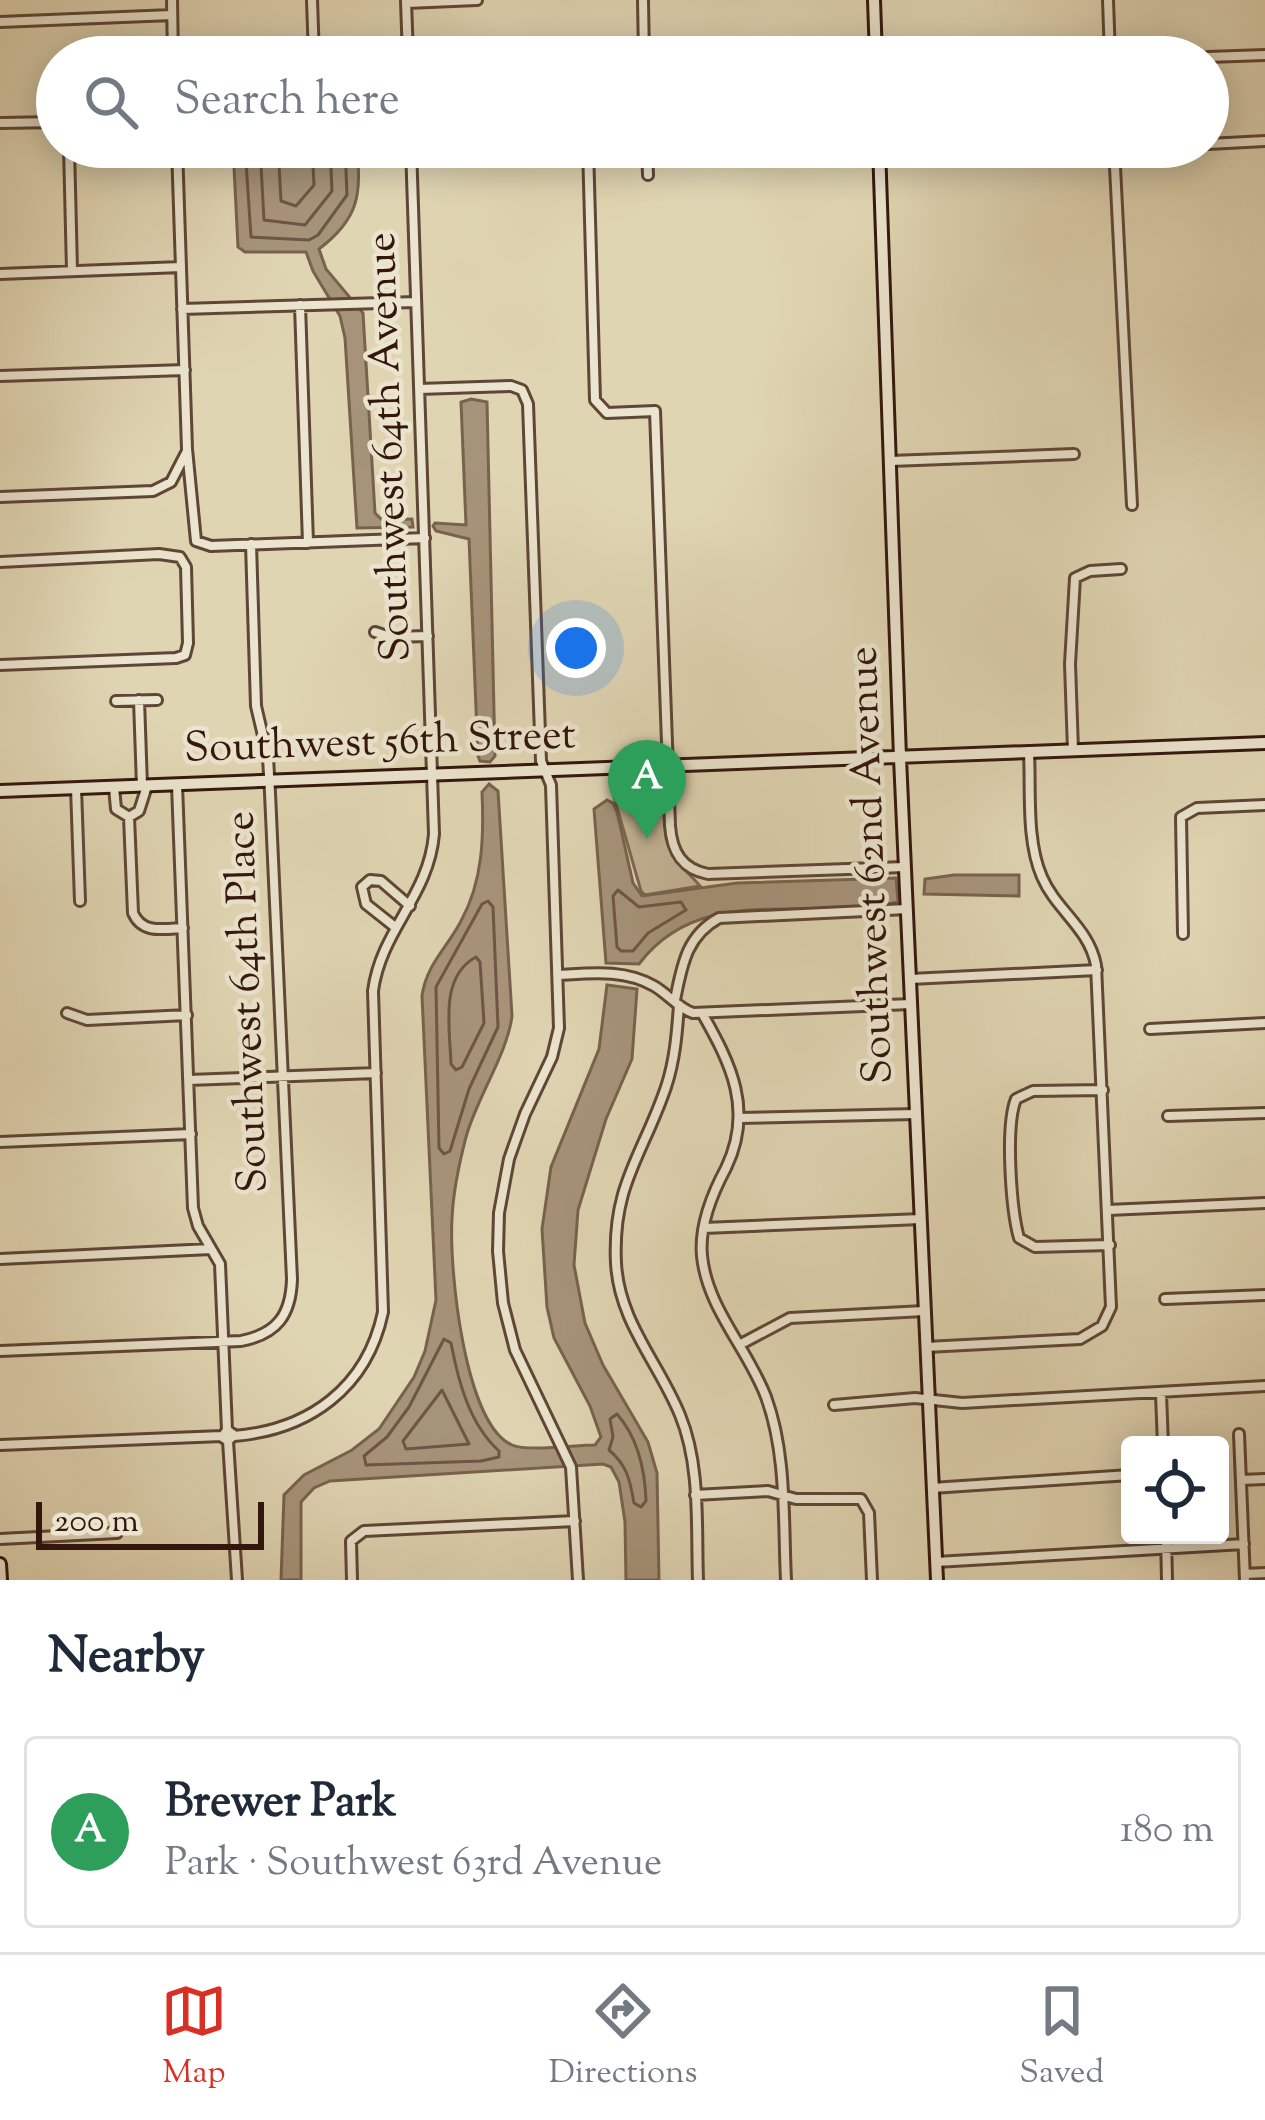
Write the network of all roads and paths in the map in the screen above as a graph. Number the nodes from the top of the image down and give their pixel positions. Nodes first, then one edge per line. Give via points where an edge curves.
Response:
1 (172, 0) edge
2 (312, 0) edge
3 (477, 0) edge
4 (643, 0) edge
5 (874, 0) edge
6 (1108, 0) edge
7 (406, 1) edge
8 (172, 15) junction
9 (0, 22) edge
10 (172, 36) edge
11 (313, 36) edge
12 (407, 36) edge
13 (644, 36) edge
14 (875, 36) edge
15 (1109, 36) edge
16 (1265, 55) edge
17 (1229, 56) edge
18 (36, 122) edge
19 (0, 123) edge
20 (1265, 141) edge
21 (1229, 143) edge
22 (70, 168) edge
23 (178, 168) edge
24 (412, 168) edge
25 (589, 168) edge
26 (648, 168) edge
27 (880, 168) edge
28 (1115, 168) edge
29 (648, 175) dead end
30 (181, 267) junction
31 (72, 272) junction
32 (0, 274) edge
33 (416, 302) junction
34 (300, 305) junction
35 (182, 309) junction
36 (185, 370) junction
37 (0, 376) edge
38 (419, 389) junction
39 (188, 449) junction
40 (1074, 454) dead end
41 (890, 461) junction
42 (0, 496) edge
43 (1132, 505) dead end
44 (424, 538) junction
45 (308, 543) junction
46 (251, 544) junction
47 (0, 562) edge
48 (1121, 569) dead end
49 (375, 632) dead end
50 (428, 635) junction
51 (0, 665) edge
52 (139, 700) junction
53 (158, 700) dead end
54 (116, 701) dead end
55 (1265, 743) edge
56 (1073, 752) junction
57 (1029, 753) junction
58 (900, 758) junction
59 (668, 767) junction
60 (545, 771) junction
61 (433, 776) junction
62 (270, 782) junction
63 (177, 784) junction
64 (144, 786) junction
65 (115, 787) junction
66 (76, 788) junction
67 (0, 791) edge
68 (1265, 805) edge
69 (129, 817) junction
70 (905, 866) junction
71 (80, 902) dead end
72 (410, 906) junction
73 (907, 909) junction
74 (395, 927) junction
75 (183, 928) junction
76 (1183, 934) dead end
77 (1096, 970) junction
78 (559, 975) junction
79 (910, 979) junction
80 (677, 1003) junction
81 (911, 1004) junction
82 (702, 1012) junction
83 (67, 1013) dead end
84 (187, 1016) junction
85 (1265, 1023) edge
86 (1150, 1029) dead end
87 (376, 1072) junction
88 (282, 1076) junction
89 (189, 1080) junction
90 (1103, 1090) junction
91 (1265, 1113) edge
92 (916, 1114) junction
93 (1168, 1117) dead end
94 (740, 1118) junction
95 (191, 1134) junction
96 (0, 1142) edge
97 (1265, 1203) edge
98 (1108, 1210) junction
99 (921, 1219) junction
100 (704, 1228) junction
101 (1110, 1245) junction
102 (212, 1249) junction
103 (0, 1258) edge
104 (1265, 1295) edge
105 (1165, 1299) dead end
106 (925, 1311) junction
107 (224, 1342) junction
108 (740, 1345) junction
109 (926, 1347) junction
110 (0, 1352) edge
111 (1265, 1386) edge
112 (1161, 1394) junction
113 (928, 1401) junction
114 (834, 1405) dead end
115 (1239, 1434) dead end
116 (228, 1436) junction
117 (1163, 1436) edge
118 (0, 1445) edge
119 (1121, 1476) edge
120 (1265, 1479) edge
121 (1241, 1480) junction
122 (932, 1488) junction
123 (782, 1494) junction
124 (694, 1495) junction
125 (575, 1521) junction
126 (117, 1533) dead end
127 (0, 1539) edge
128 (1166, 1544) edge
129 (1244, 1544) junction
130 (1166, 1548) junction
131 (936, 1562) junction
132 (0, 1564) edge
133 (1265, 1573) edge
134 (1245, 1577) edge
135 (1, 1580) edge
136 (237, 1580) edge
137 (352, 1580) edge
138 (578, 1580) edge
139 (698, 1580) edge
140 (785, 1580) edge
141 (872, 1580) edge
142 (937, 1580) edge
143 (1167, 1580) edge

1 - 8 street
2 - 11 street
3 - 7 street
4 - 13 street
5 - 14 street
6 - 15 street
7 - 12 street
8 - 9 street
8 - 10 street
16 - 17 street
18 - 19 street
20 - 21 street
22 - 31 street
23 - 30 street
24 - 33 street, Southwest 64th Avenue
25 - 59 street via 594,390 599,408 611,413 655,411
26 - 29 street
27 - 41 street, Southwest 62nd Avenue
28 - 43 street
30 - 31 street
30 - 35 street
31 - 32 street
33 - 34 street
33 - 38 street, Southwest 64th Avenue
34 - 35 street
34 - 45 street
35 - 36 street
36 - 37 street
36 - 39 street
38 - 44 street, Southwest 64th Avenue
38 - 60 street via 501,386 520,389 528,404
39 - 42 street via 171,482 153,491
39 - 46 street via 198,543
40 - 41 street
41 - 58 street, Southwest 62nd Avenue
44 - 45 street
44 - 50 street, Southwest 64th Avenue
45 - 46 street
46 - 62 street, Southwest 64th Place via 256,706
47 - 51 street via 158,554 186,567 185,655
48 - 56 street via 1076,576
49 - 50 street
50 - 61 street, Southwest 64th Avenue
52 - 53 street
52 - 54 street
52 - 64 street
55 - 56 street, Southwest 56th Street
56 - 57 street, Southwest 56th Street
57 - 58 street, Southwest 56th Street
57 - 77 street via 1038,866 1087,938
58 - 59 street, Southwest 56th Street
58 - 70 street, Southwest 62nd Avenue
59 - 60 street, Southwest 56th Street
59 - 70 street via 670,834 685,864 709,874
60 - 61 street, Southwest 56th Street
60 - 78 street
61 - 62 street, Southwest 56th Street
61 - 72 street, Southwest 64th Avenue via 433,850
62 - 63 street, Southwest 56th Street
62 - 88 street, Southwest 64th Place
63 - 64 street, Southwest 56th Street
63 - 75 street
64 - 65 street, Southwest 56th Street
64 - 69 street via 139,811
65 - 66 street, Southwest 56th Street
65 - 69 street via 116,808
66 - 67 street, Southwest 56th Street
66 - 71 street
68 - 76 street via 1184,814
69 - 75 street via 135,919 148,928
70 - 73 street, Southwest 62nd Avenue
72 - 74 street, Southwest 64th Avenue
72 - 74 street via 382,880 362,887 366,904
73 - 79 street, Southwest 62nd Avenue
73 - 80 street via 719,918 686,952
74 - 87 street, Southwest 64th Avenue via 374,982
75 - 84 street
77 - 79 street
77 - 90 street
78 - 80 street via 626,975
78 - 125 street via 557,1039 513,1145 498,1242 515,1350 572,1467
79 - 81 street, Southwest 62nd Avenue
80 - 82 street
80 - 124 street via 669,1076 626,1177 617,1277 628,1318 685,1430
81 - 82 street
81 - 92 street, Southwest 62nd Avenue
82 - 94 street via 732,1069
83 - 84 street via 87,1020
84 - 89 street
85 - 86 street
87 - 88 street
87 - 116 street, Southwest 64th Avenue via 385,1291 373,1347 325,1408 279,1429
88 - 89 street
88 - 107 street, Southwest 64th Place via 290,1301 268,1332
89 - 95 street
90 - 98 street
90 - 101 street via 1018,1097 1011,1118 1015,1218 1020,1240 1040,1247
91 - 93 street
92 - 94 street
92 - 99 street, Southwest 62nd Avenue
94 - 100 street
95 - 96 street
95 - 102 street via 194,1215
97 - 98 street
98 - 101 street
99 - 100 street
99 - 106 street, Southwest 62nd Avenue
100 - 108 street via 707,1277
101 - 109 street via 1111,1307 1094,1333
102 - 103 street
102 - 107 street via 220,1264
104 - 105 street
106 - 108 street via 790,1318
106 - 109 street, Southwest 62nd Avenue
107 - 110 street, Southwest 64th Place
107 - 116 street
108 - 123 street via 769,1406
109 - 113 street, Southwest 62nd Avenue
111 - 112 street
112 - 113 street
112 - 117 street
113 - 114 street
113 - 122 street, Southwest 62nd Avenue
115 - 121 street
116 - 118 street, Southwest 64th Avenue
116 - 136 street
119 - 122 street
120 - 121 street
121 - 129 street
122 - 131 street, Southwest 62nd Avenue
123 - 124 street
123 - 140 street
123 - 141 street via 863,1501
124 - 139 street
125 - 137 street via 368,1531 351,1548
125 - 138 street
126 - 127 street
128 - 130 street
129 - 130 street
129 - 134 street
130 - 131 street
130 - 143 street
131 - 142 street, Southwest 62nd Avenue
132 - 135 street
133 - 134 street

